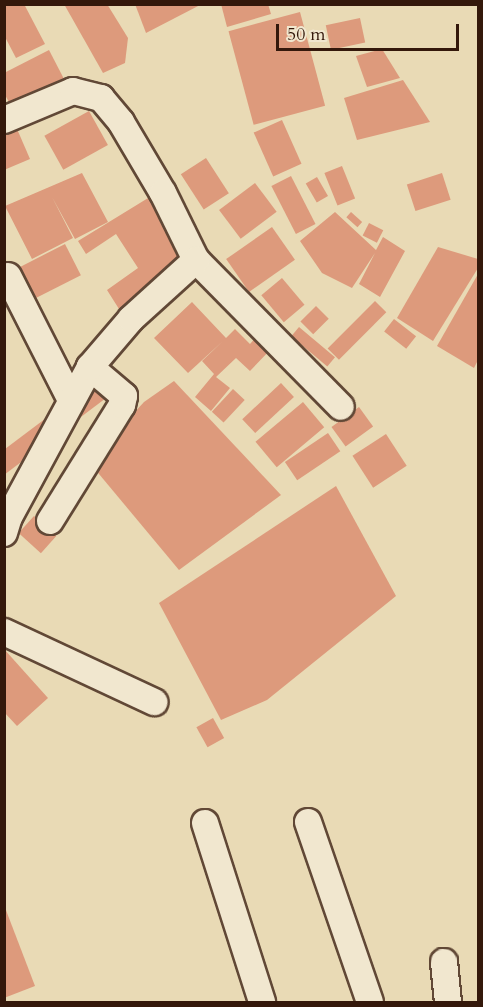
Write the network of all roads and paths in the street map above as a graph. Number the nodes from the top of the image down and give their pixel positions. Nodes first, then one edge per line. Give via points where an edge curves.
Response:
1 (4, 120) edge
2 (196, 260) junction
3 (8, 276) dead end
4 (90, 367) junction
5 (71, 400) junction
6 (341, 407) dead end
7 (50, 521) dead end
8 (4, 533) edge
9 (4, 632) edge
10 (154, 702) dead end
11 (308, 822) dead end
12 (205, 823) dead end
13 (444, 962) dead end
14 (262, 1002) edge
15 (370, 1002) edge
16 (448, 1002) edge

1 - 2 lane via 73,92 101,98 121,122 163,193
2 - 4 lane via 131,319
2 - 6 lane
3 - 5 lane
4 - 5 lane
4 - 7 lane via 117,387 124,396 122,405
5 - 8 lane
9 - 10 lane
11 - 15 lane
12 - 14 lane
13 - 16 lane

